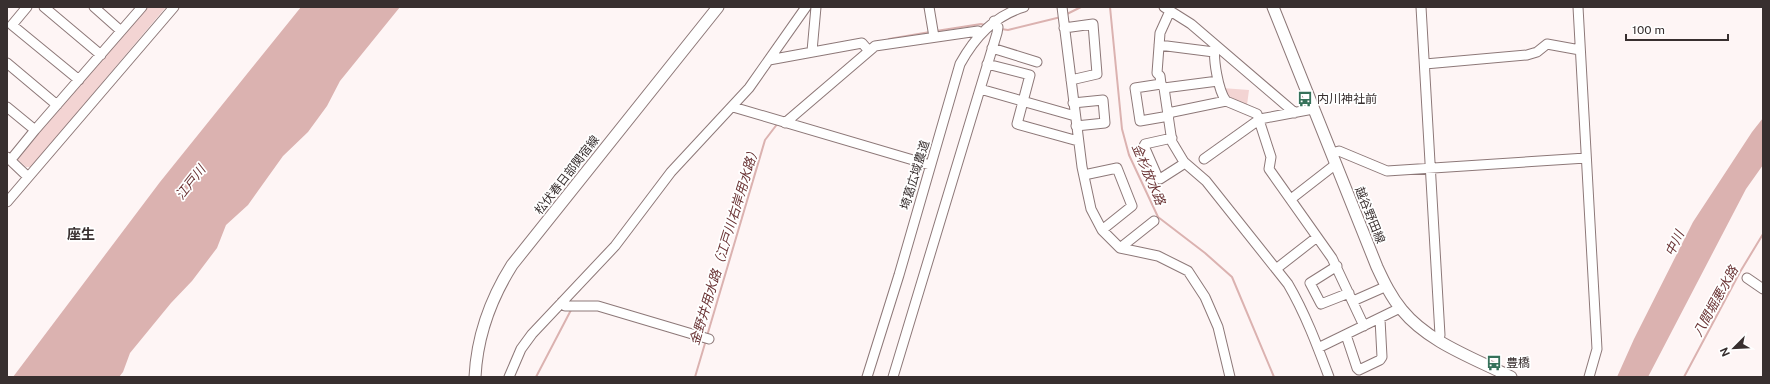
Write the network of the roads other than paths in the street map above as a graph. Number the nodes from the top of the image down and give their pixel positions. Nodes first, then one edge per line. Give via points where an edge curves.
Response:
1 (27, 7) edge
2 (44, 7) edge
3 (94, 7) edge
4 (141, 7) edge
5 (174, 7) edge
6 (718, 7) edge
7 (806, 7) edge
8 (816, 7) edge
9 (929, 7) edge
10 (1024, 7) edge
11 (1062, 7) edge
12 (1273, 7) edge
13 (1421, 7) edge
14 (1578, 7) edge
15 (1167, 9) edge
16 (996, 27) junction
17 (1064, 28) junction
18 (122, 31) junction
19 (981, 33) junction
20 (934, 34) junction
21 (1158, 45) junction
22 (992, 48) junction
23 (867, 49) junction
24 (1215, 49) junction
25 (1580, 50) junction
26 (812, 51) junction
27 (101, 55) junction
28 (769, 60) junction
29 (1037, 62) dead end
30 (7, 63) edge
31 (988, 64) junction
32 (1425, 64) junction
33 (79, 80) junction
34 (1070, 80) junction
35 (1218, 81) junction
36 (1163, 86) junction
37 (980, 89) junction
38 (1023, 101) junction
39 (1226, 101) junction
40 (1074, 104) junction
41 (57, 105) junction
42 (7, 107) edge
43 (733, 107) junction
44 (1313, 109) junction
45 (1295, 113) junction
46 (1168, 114) junction
47 (1075, 116) junction
48 (1260, 119) junction
49 (782, 122) junction
50 (1076, 126) junction
51 (36, 130) junction
52 (1172, 138) junction
53 (1078, 141) junction
54 (1332, 153) junction
55 (10, 157) edge
56 (1586, 158) junction
57 (1204, 159) dead end
58 (1185, 163) junction
59 (1336, 164) junction
60 (930, 165) junction
61 (1432, 169) junction
62 (1084, 175) junction
63 (28, 177) junction
64 (1291, 199) junction
65 (7, 202) edge
66 (1154, 221) dead end
67 (1102, 230) junction
68 (1317, 236) junction
69 (1120, 248) junction
70 (1337, 266) junction
71 (1276, 269) junction
72 (1747, 278) dead end
73 (1386, 286) junction
74 (1763, 289) edge
75 (1351, 297) junction
76 (562, 302) junction
77 (1400, 308) junction
78 (1380, 319) junction
79 (1364, 326) junction
80 (1346, 335) junction
81 (706, 338) dead end
82 (1438, 340) junction
83 (1318, 348) junction
84 (475, 377) edge
85 (509, 377) edge
86 (867, 377) edge
87 (893, 377) edge
88 (1230, 377) edge
89 (1329, 377) edge
90 (1511, 377) edge
91 (1589, 377) edge

1 - 33 street via 12,25
2 - 27 street
3 - 18 street
4 - 18 street
5 - 63 street
6 - 84 main road, 松伏春日部関宿線 via 512,265 492,301 484,323 478,345
7 - 28 street
8 - 26 street
9 - 20 street
10 - 16 street, 埼葛広域農道 via 1006,13
11 - 17 street
12 - 44 main road, 越谷野田線
13 - 32 street
14 - 25 street
15 - 21 street
15 - 24 street via 1192,24
16 - 19 street, 埼葛広域農道
16 - 22 street
17 - 34 street
17 - 34 street via 1093,24 1097,74
18 - 27 street
19 - 20 street via 978,30
19 - 60 street, 埼葛広域農道 via 960,64
20 - 23 street
21 - 24 street
21 - 36 street via 1157,73
22 - 29 street
22 - 31 street
23 - 26 street via 862,43
23 - 49 street
24 - 35 street
24 - 45 street
25 - 32 street via 1546,44 1538,52 1527,55
25 - 56 street
26 - 28 street
27 - 33 street
28 - 43 street
30 - 41 street
31 - 37 street
31 - 38 street via 1030,75
32 - 61 street
33 - 41 street
34 - 40 street
35 - 36 street
35 - 39 street
36 - 46 street
36 - 46 street via 1135,88 1140,121
37 - 38 street
37 - 87 street
38 - 47 street
38 - 53 street via 1017,124
39 - 46 street
39 - 48 street via 1257,114
40 - 47 street
40 - 50 street via 1103,100 1105,123
41 - 51 street
42 - 51 street
43 - 49 street
43 - 76 street via 671,172 615,246
44 - 45 street
44 - 54 main road, 越谷野田線
45 - 48 street
46 - 52 street
47 - 50 street
48 - 57 street
48 - 64 street via 1271,157 1269,169
49 - 60 street
50 - 53 street
51 - 55 street
52 - 58 street
52 - 58 street via 1144,146 1158,178
53 - 62 street
54 - 59 main road, 越谷野田線
54 - 61 street via 1339,151 1387,171
55 - 63 street
56 - 61 street
56 - 91 street via 1597,349
58 - 71 street via 1206,181
59 - 64 street
59 - 73 main road, 越谷野田線
60 - 86 street, 埼葛広域農道
61 - 82 street via 1440,335
62 - 67 street via 1091,209
62 - 67 street via 1117,168 1132,206
63 - 65 street
64 - 68 street
66 - 69 street
67 - 69 street
68 - 70 street
68 - 71 street
69 - 88 street via 1158,256 1188,271 1206,297 1218,327
70 - 75 street
70 - 75 street via 1310,283 1321,304
71 - 83 street via 1296,297
72 - 74 street
73 - 75 street
73 - 77 main road, 越谷野田線
75 - 79 street
76 - 81 street via 565,306 598,306
76 - 85 street via 532,334
77 - 78 street
77 - 82 main road, 越谷野田線 via 1418,326
78 - 79 street
78 - 80 street via 1382,357 1359,370 1356,368
79 - 80 street
80 - 83 street
82 - 90 main road, 越谷野田線
83 - 89 street

